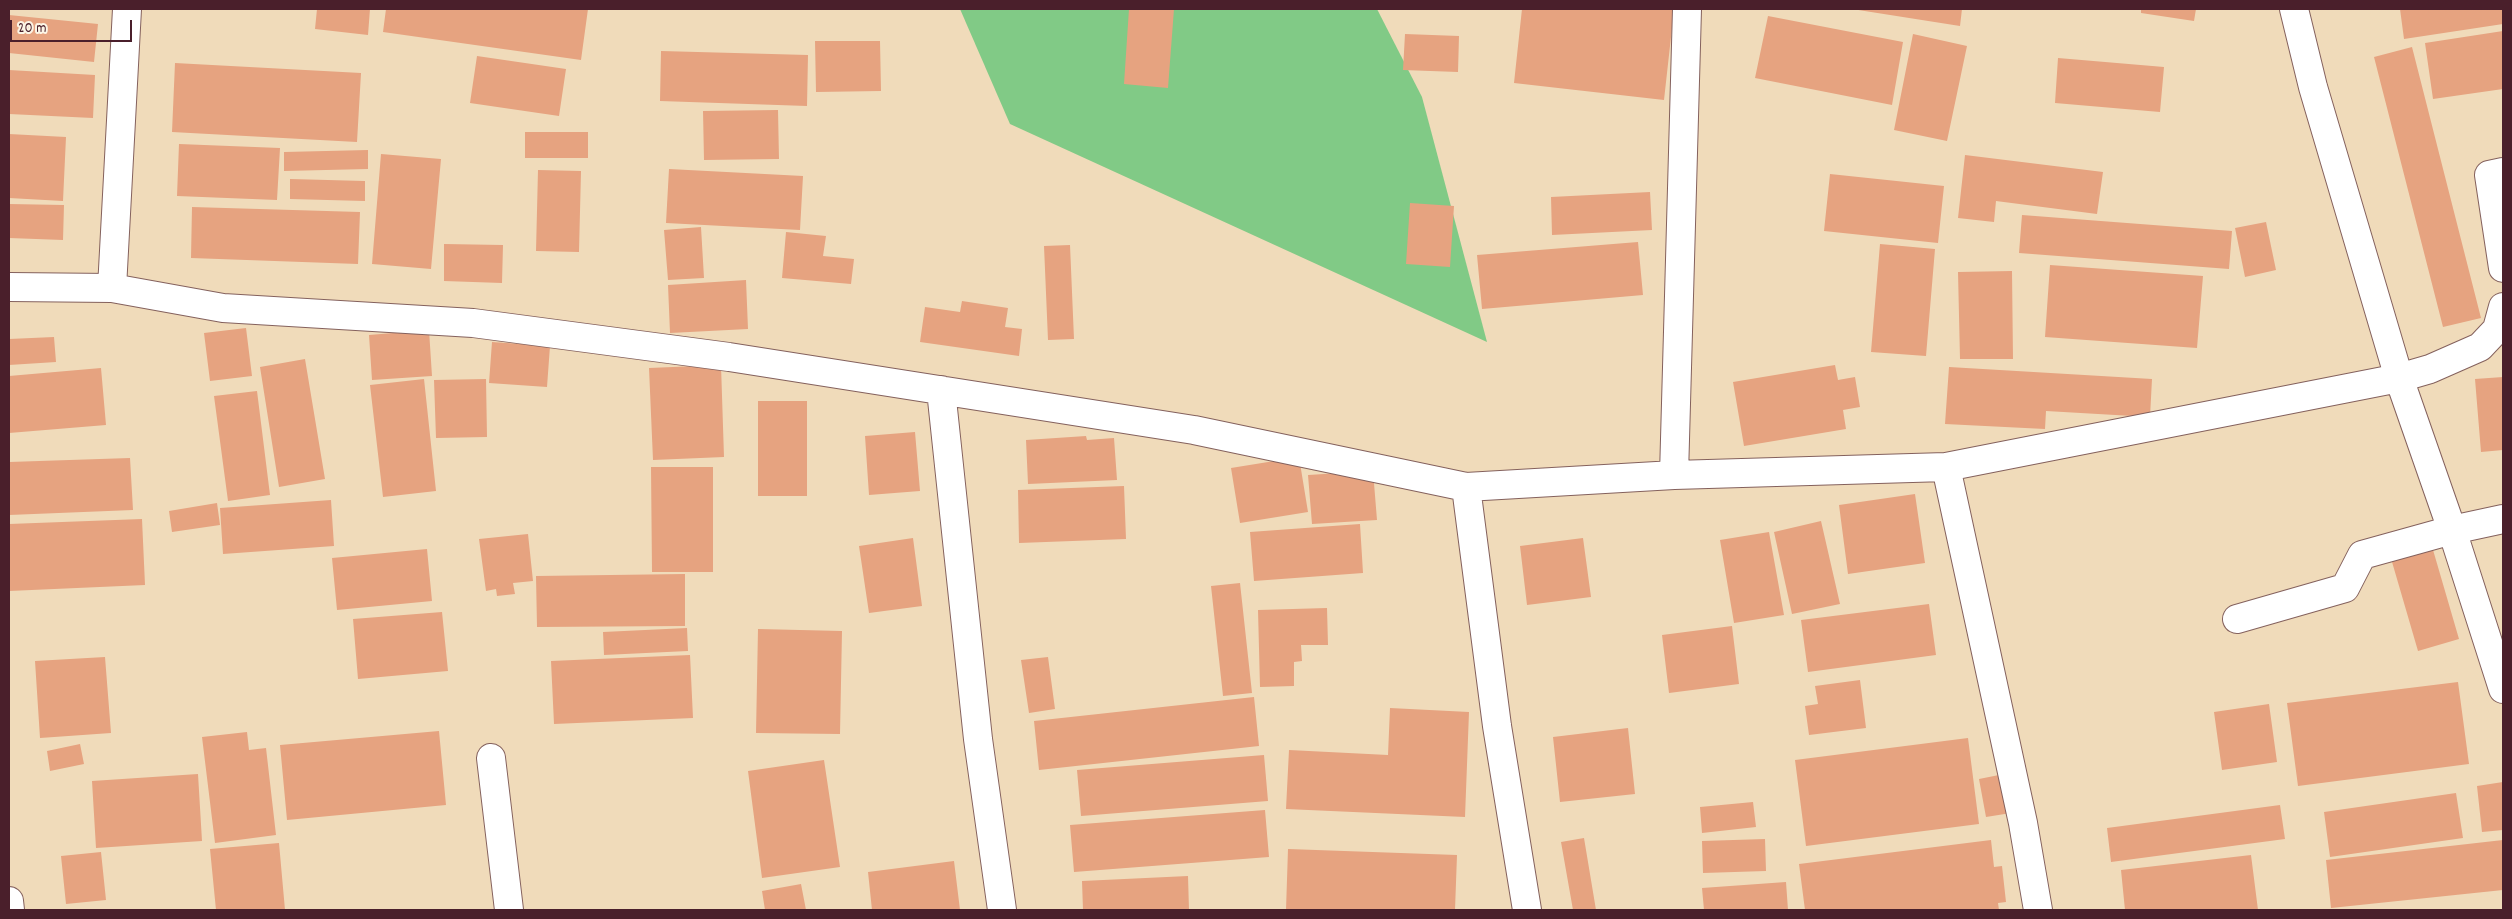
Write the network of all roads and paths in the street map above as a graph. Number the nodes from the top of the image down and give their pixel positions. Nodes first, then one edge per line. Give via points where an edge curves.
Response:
1 (127, 9) edge
2 (1687, 9) edge
3 (2294, 9) edge
4 (2503, 172) edge
5 (2503, 268) edge
6 (9, 287) edge
7 (112, 288) junction
8 (2503, 307) edge
9 (2399, 378) junction
10 (941, 390) junction
11 (1946, 468) junction
12 (1674, 475) junction
13 (1466, 488) junction
14 (2503, 519) edge
15 (2452, 530) junction
16 (2238, 619) dead end
17 (2503, 689) edge
18 (491, 758) dead end
19 (9, 901) edge
20 (10, 910) edge
21 (509, 910) edge
22 (1002, 910) edge
23 (1527, 910) edge
24 (2038, 910) edge

1 - 7 street
2 - 12 street
3 - 9 street via 2313,87
4 - 5 street via 2489,175
6 - 7 street
7 - 10 street via 223,308 473,323 729,357
8 - 9 street via 2496,329 2480,346 2430,369
9 - 11 street
9 - 15 street
10 - 13 street via 1194,430
10 - 22 street via 978,739
11 - 12 street
11 - 24 street via 2023,823
12 - 13 street
13 - 23 street via 1497,726
14 - 15 street
15 - 16 street via 2362,555 2345,588
15 - 17 street
18 - 21 street
19 - 20 street

